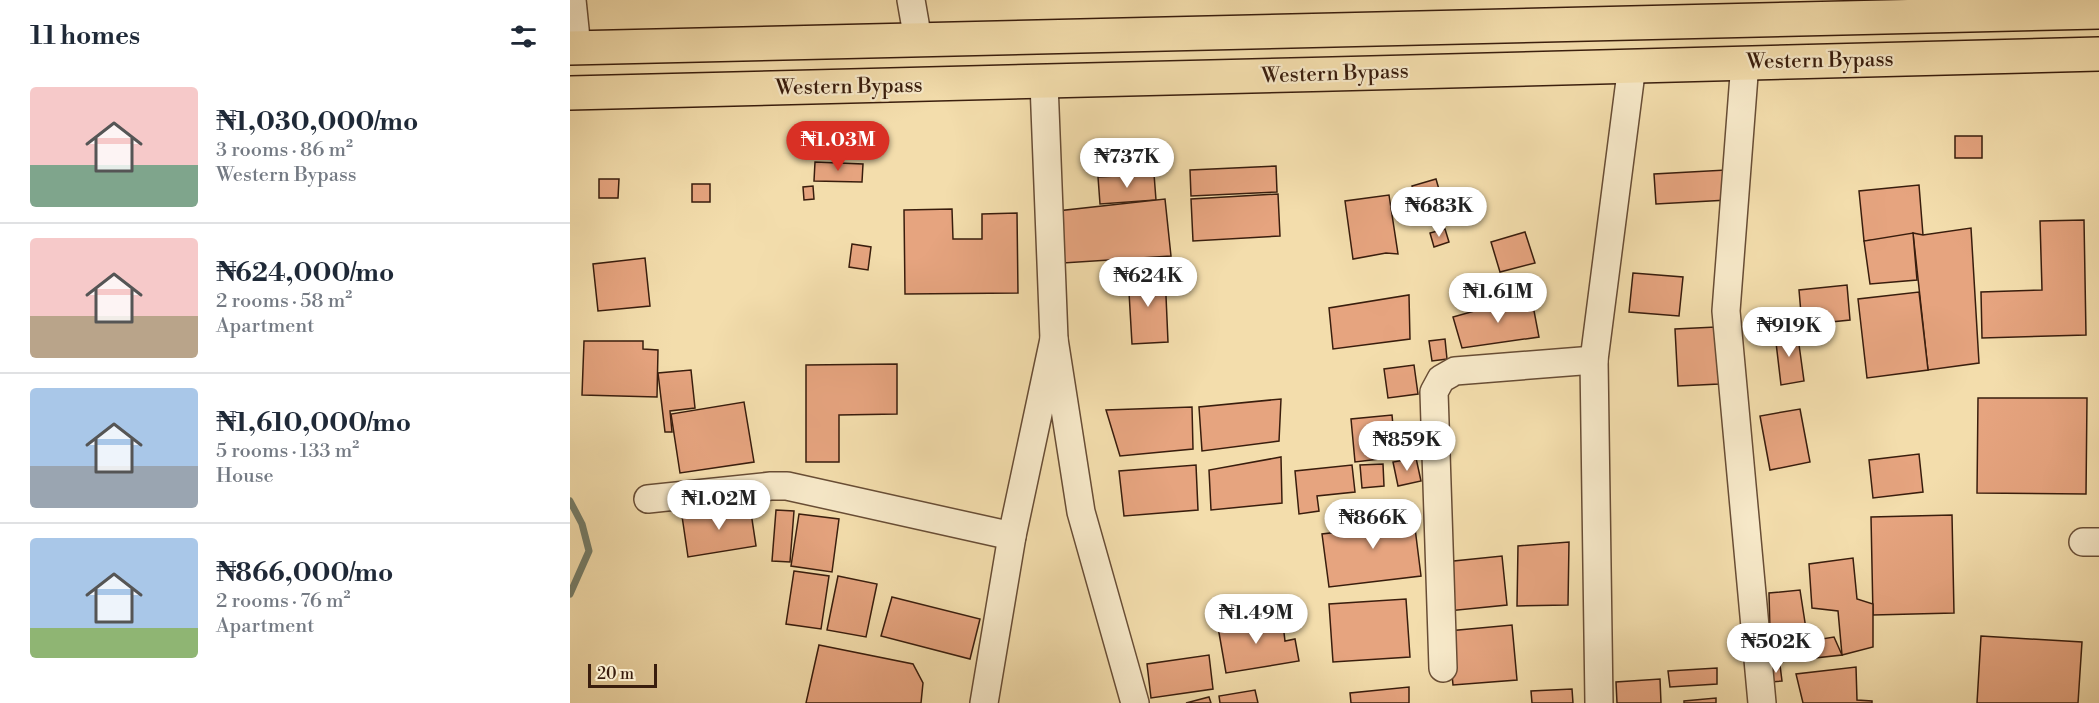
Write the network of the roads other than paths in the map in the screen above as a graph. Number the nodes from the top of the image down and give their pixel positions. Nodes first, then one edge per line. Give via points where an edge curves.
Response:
1 (572, 0) edge
2 (911, 0) edge
3 (1971, 7) edge
4 (2099, 12) edge
5 (918, 40) junction
6 (573, 48) edge
7 (2099, 54) edge
8 (1745, 62) junction
9 (1632, 65) junction
10 (1044, 83) junction
11 (570, 93) edge
12 (1054, 339) junction
13 (1594, 360) junction
14 (648, 499) dead end
15 (1012, 536) junction
16 (1443, 668) dead end
17 (984, 703) edge
18 (1136, 703) edge
19 (1599, 703) edge
20 (1761, 703) edge

1 - 6 street
2 - 5 street
3 - 4 main road, Western Bypass
3 - 5 main road, Western Bypass
5 - 6 main road, Western Bypass
7 - 8 main road, Western Bypass
8 - 9 main road, Western Bypass
8 - 20 street via 1726,311
9 - 10 main road, Western Bypass
9 - 13 street
10 - 11 main road, Western Bypass
10 - 12 street
12 - 15 street
12 - 18 street via 1081,512
13 - 16 street via 1455,371 1441,379 1434,392
13 - 19 street
14 - 15 street via 787,486
15 - 17 street

